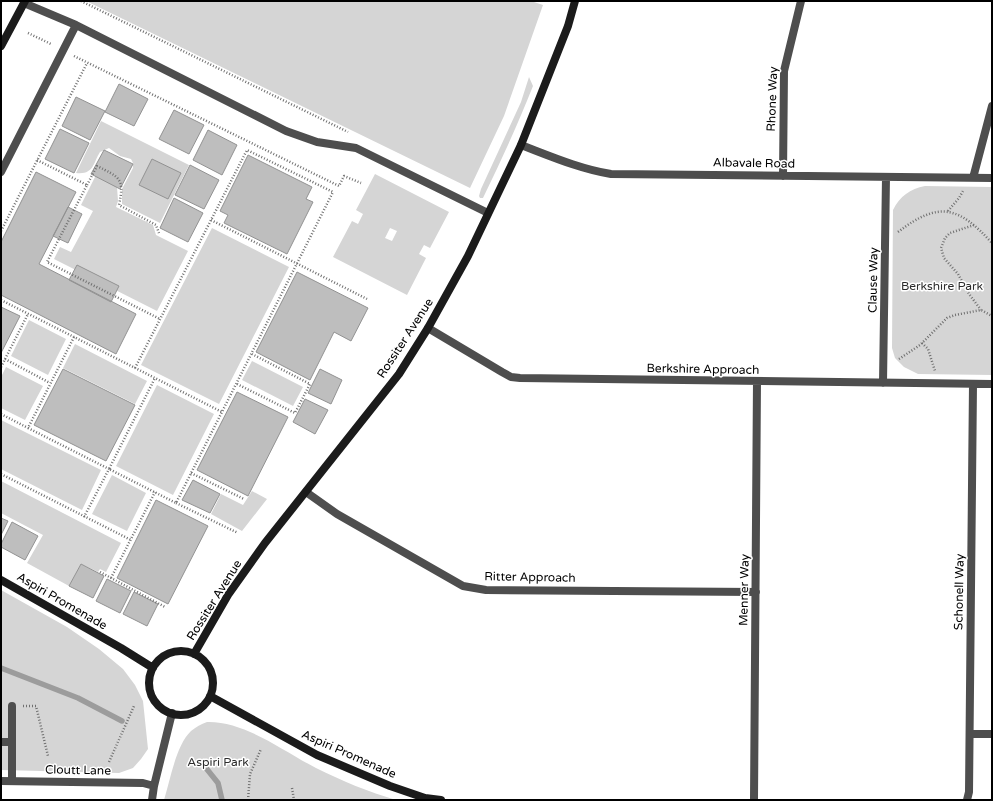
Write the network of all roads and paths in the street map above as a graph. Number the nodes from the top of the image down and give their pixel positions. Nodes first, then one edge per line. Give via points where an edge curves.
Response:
1 (81, 1) edge
2 (575, 1) edge
3 (801, 1) edge
4 (24, 2) edge
5 (76, 25) junction
6 (28, 33) dead end
7 (1, 46) edge
8 (63, 50) junction
9 (87, 63) junction
10 (992, 106) edge
11 (354, 135) dead end
12 (521, 145) junction
13 (37, 160) junction
14 (1, 172) edge
15 (783, 176) junction
16 (886, 177) junction
17 (973, 178) junction
18 (992, 178) edge
19 (361, 183) dead end
20 (87, 185) junction
21 (963, 191) dead end
22 (948, 212) junction
23 (488, 213) junction
24 (210, 220) junction
25 (974, 224) junction
26 (1, 231) edge
27 (159, 233) dead end
28 (885, 242) junction
29 (992, 243) edge
30 (297, 264) junction
31 (367, 299) dead end
32 (1, 300) edge
33 (981, 310) junction
34 (28, 314) junction
35 (992, 316) edge
36 (160, 319) junction
37 (428, 328) junction
38 (74, 337) junction
39 (922, 343) junction
40 (252, 354) junction
41 (5, 359) junction
42 (899, 359) dead end
43 (1, 367) edge
44 (134, 368) junction
45 (935, 370) dead end
46 (155, 378) junction
47 (757, 381) junction
48 (50, 383) junction
49 (883, 383) junction
50 (237, 384) junction
51 (973, 384) junction
52 (992, 384) edge
53 (222, 412) junction
54 (1, 414) edge
55 (28, 428) junction
56 (109, 469) junction
57 (191, 473) junction
58 (1, 474) edge
59 (155, 492) junction
60 (306, 492) junction
61 (244, 499) dead end
62 (176, 503) junction
63 (84, 517) junction
64 (238, 533) dead end
65 (131, 540) junction
66 (100, 572) dead end
67 (111, 578) junction
68 (1, 580) edge
69 (756, 592) junction
70 (165, 607) dead end
71 (194, 654) junction
72 (153, 668) junction
73 (210, 696) junction
74 (12, 706) joint
75 (134, 706) dead end
76 (172, 713) junction
77 (970, 734) junction
78 (992, 734) edge
79 (1, 742) edge
80 (11, 742) junction
81 (261, 749) dead end
82 (48, 756) dead end
83 (109, 762) dead end
84 (1, 781) edge
85 (12, 781) junction
86 (154, 786) junction
87 (292, 788) dead end
88 (152, 800) edge
89 (248, 800) edge
90 (294, 800) edge
91 (441, 800) edge
92 (754, 800) edge
93 (967, 800) edge

1 - 11 path
2 - 12 street, Rossiter Avenue via 568,26
3 - 15 street, Rhone Way via 784,71
4 - 5 street
4 - 7 street
5 - 8 street
5 - 23 street via 286,131 317,142 356,148
6 - 8 path
8 - 9 path
8 - 14 street
9 - 13 path
9 - 19 path via 339,186 344,176
10 - 17 street
12 - 15 street, Albavale Road via 571,164 611,174
12 - 23 street, Rossiter Avenue
13 - 20 path
13 - 26 path
15 - 16 street, Albavale Road
16 - 17 street, Albavale Road
16 - 28 street, Clause Way
17 - 18 street, Albavale Road
20 - 27 path via 97,166 116,176 121,188 119,205 156,224
20 - 36 path via 47,262
21 - 22 path
22 - 25 path via 955,213
22 - 28 path via 936,212 909,223
23 - 37 street, Rossiter Avenue via 468,256
24 - 30 path
24 - 30 path via 247,150 334,192
24 - 36 path
25 - 29 path
25 - 33 path via 950,233 941,248 944,258 958,274
28 - 49 street, Clause Way
30 - 31 path
30 - 40 path
32 - 34 path
33 - 35 path
33 - 39 path via 947,318
34 - 38 path
34 - 41 path
36 - 44 path
37 - 47 street, Berkshire Approach via 511,377
37 - 60 street, Rossiter Avenue via 399,374
38 - 44 path
38 - 48 path
39 - 42 path
39 - 45 path via 928,349
40 - 50 path
40 - 50 path via 310,384 295,413
41 - 43 path
41 - 48 path
44 - 46 path
46 - 53 path
46 - 56 path
47 - 49 street, Berkshire Approach
47 - 69 street, Menner Way
48 - 55 path
49 - 51 street, Berkshire Approach
50 - 53 path
51 - 52 street, Berkshire Approach
51 - 77 street, Schonell Way
53 - 57 path
54 - 55 path
55 - 56 path
56 - 59 path
56 - 63 path
57 - 61 path
57 - 62 path
58 - 63 path
59 - 62 path
59 - 65 path
60 - 69 street, Ritter Approach via 337,514 463,586 486,590
60 - 71 street, Rossiter Avenue via 228,595
62 - 64 path
63 - 65 path
65 - 67 path
66 - 67 path
67 - 70 path
68 - 72 street, Aspiri Promenade
69 - 92 street, Menner Way
71 - 72 street via 184,651 168,654
71 - 73 street via 210,668 213,682
72 - 76 street via 149,683 153,699 164,710
73 - 76 street via 205,704 190,714
73 - 91 street, Aspiri Promenade via 317,756 390,786 425,798
74 - 80 street
74 - 82 path via 36,706
75 - 83 path
76 - 86 street
77 - 78 street
77 - 93 street, Schonell Way
79 - 80 street
80 - 85 street
81 - 89 path via 250,774
84 - 85 street, Cloutt Lane
85 - 86 street, Cloutt Lane via 142,783
86 - 88 street
87 - 90 path

